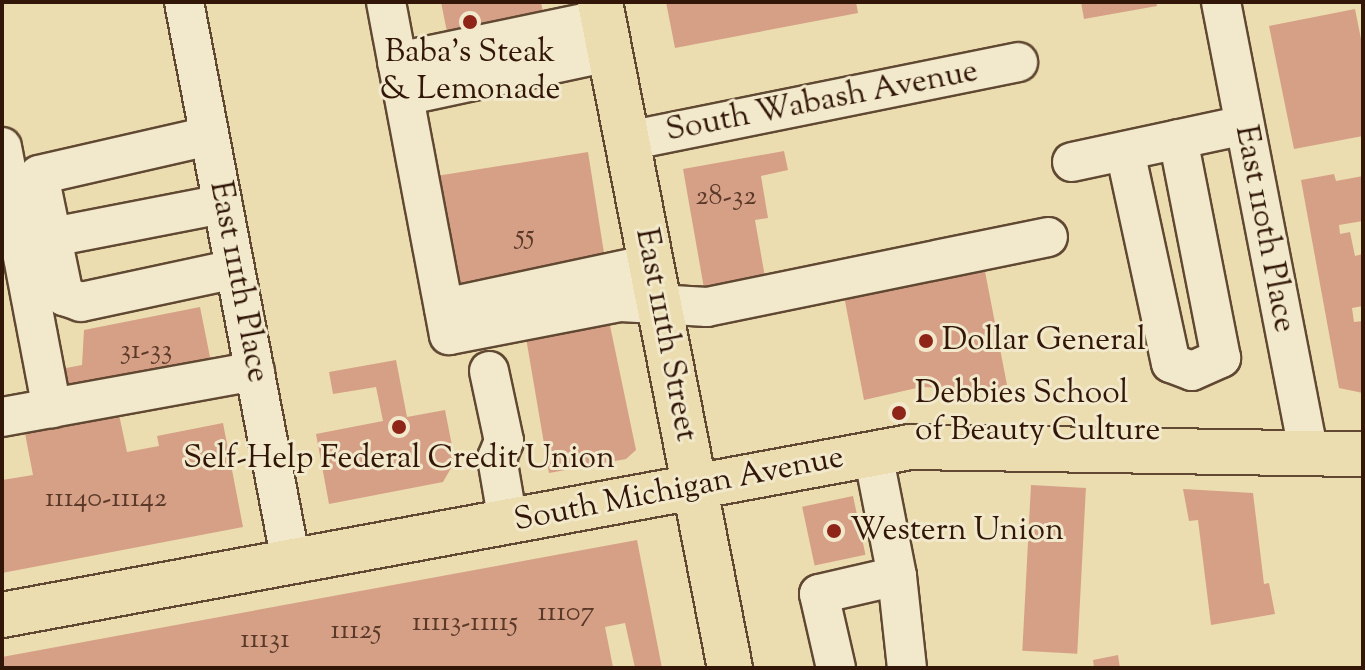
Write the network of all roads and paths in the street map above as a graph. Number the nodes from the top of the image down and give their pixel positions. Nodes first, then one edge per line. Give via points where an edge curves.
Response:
1 (184, 2) edge
2 (386, 2) edge
3 (1221, 2) edge
4 (604, 24) edge
5 (1018, 62) dead end
6 (400, 79) junction
7 (1244, 125) junction
8 (209, 136) junction
9 (1178, 139) junction
10 (627, 141) junction
11 (2, 147) edge
12 (1125, 151) junction
13 (1072, 162) dead end
14 (222, 204) junction
15 (1048, 237) dead end
16 (36, 241) junction
17 (235, 269) junction
18 (655, 284) junction
19 (255, 371) junction
20 (489, 371) dead end
21 (52, 408) junction
22 (2, 417) edge
23 (873, 454) junction
24 (1363, 454) edge
25 (1309, 455) junction
26 (695, 487) junction
27 (520, 520) junction
28 (291, 562) junction
29 (897, 576) junction
30 (2, 615) edge
31 (730, 668) edge
32 (836, 668) edge
33 (907, 668) edge

1 - 8 street, East 111th Place
2 - 6 street
3 - 7 street, East 110th Place
4 - 6 street
4 - 10 main road, East 111th Street
5 - 10 street, South Wabash Avenue
6 - 18 street via 444,308
7 - 9 street
7 - 25 street, East 110th Place
8 - 14 street, East 111th Place
8 - 16 street via 44,171 39,175
9 - 12 street
9 - 12 street via 1221,358 1192,371 1171,363
10 - 18 main road, East 111th Street
11 - 16 street
12 - 13 street
14 - 16 street
14 - 17 street, East 111th Place
15 - 18 street via 707,307
16 - 17 street via 64,296 81,302
16 - 21 street
17 - 19 street, East 111th Place
18 - 26 main road, East 111th Street
19 - 21 street
19 - 28 street, East 111th Place
20 - 27 street via 504,441 517,452
21 - 22 street
23 - 25 main road, South Michigan Avenue via 968,444
23 - 26 main road, South Michigan Avenue
23 - 29 street
24 - 25 main road, South Michigan Avenue
26 - 27 main road, South Michigan Avenue
26 - 31 main road, East 111th Street
27 - 28 main road, South Michigan Avenue
28 - 30 main road, South Michigan Avenue
29 - 32 street via 819,594
29 - 33 street

